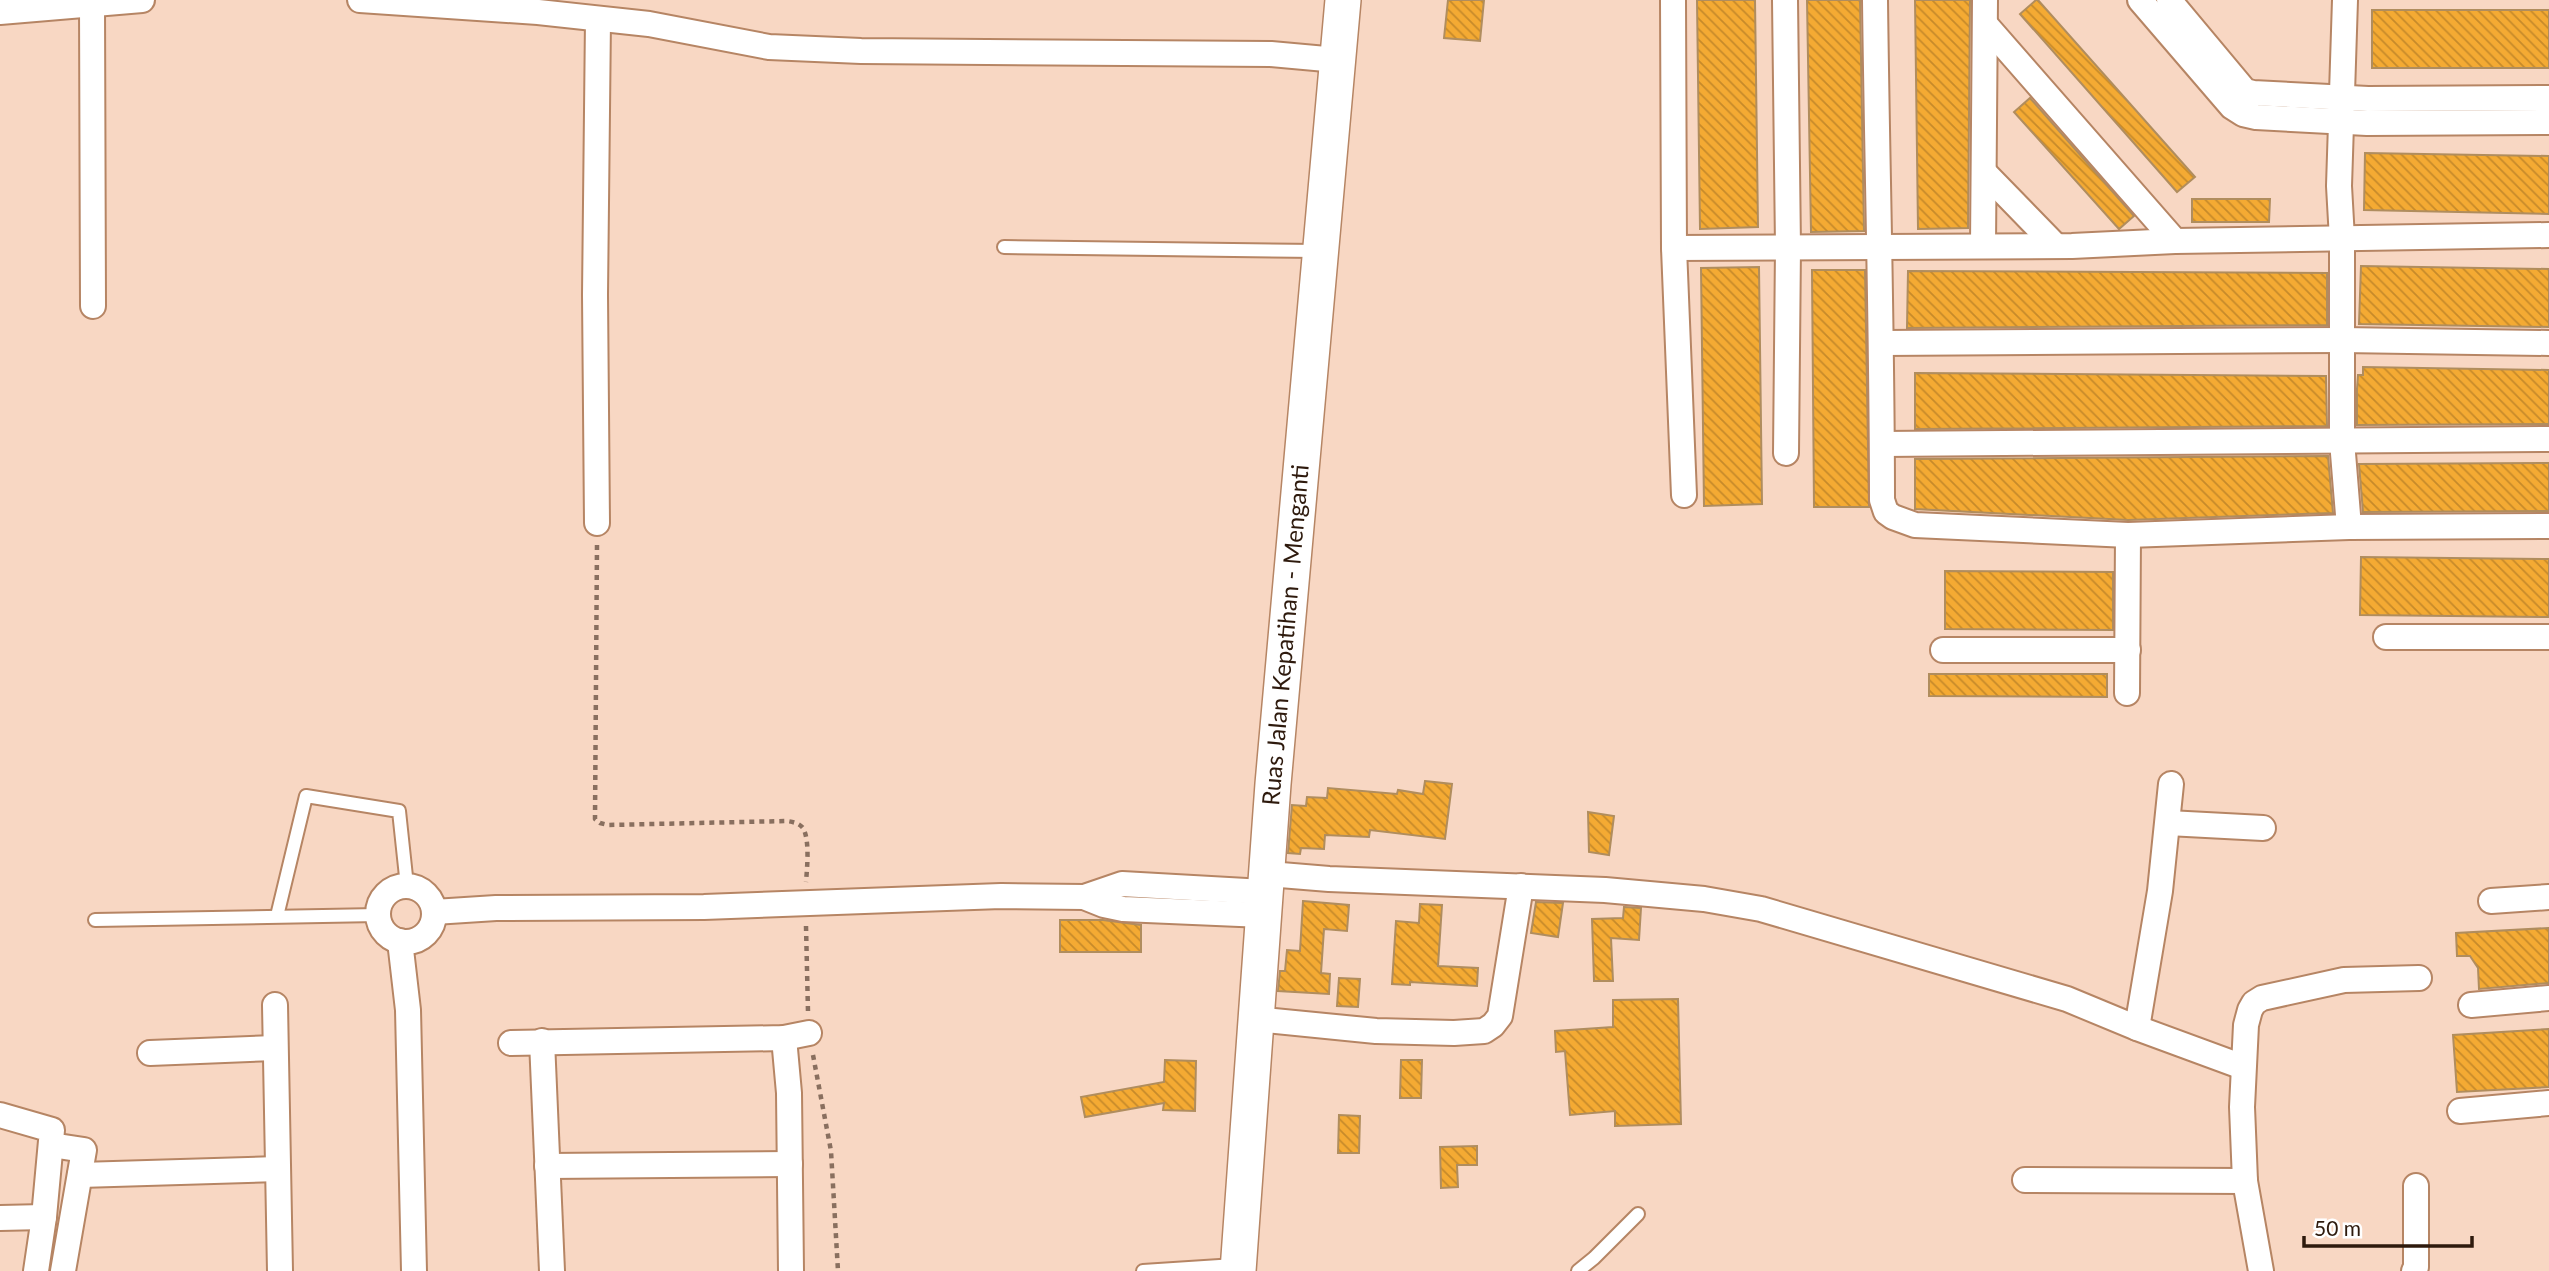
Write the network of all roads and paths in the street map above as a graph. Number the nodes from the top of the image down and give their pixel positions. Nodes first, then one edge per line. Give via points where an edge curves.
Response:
1 (142, 0) edge
2 (360, 0) edge
3 (1343, 0) edge
4 (1673, 0) edge
5 (1785, 0) edge
6 (1875, 0) edge
7 (2140, 0) edge
8 (2169, 0) edge
9 (2345, 0) edge
10 (92, 4) junction
11 (562, 8) edge
12 (0, 12) edge
13 (1985, 12) edge
14 (598, 19) junction
15 (1337, 60) junction
16 (2549, 98) edge
17 (2341, 110) junction
18 (2549, 122) edge
19 (1984, 172) junction
20 (2549, 235) edge
21 (2342, 239) junction
22 (2175, 241) junction
23 (1983, 246) junction
24 (2056, 246) junction
25 (1004, 247) dead end
26 (1788, 247) junction
27 (1878, 247) junction
28 (1674, 248) junction
29 (1320, 251) junction
30 (93, 306) dead end
31 (2342, 340) junction
32 (1882, 343) junction
33 (2549, 343) edge
34 (2549, 439) edge
35 (2342, 441) junction
36 (1882, 444) junction
37 (1786, 453) dead end
38 (1684, 495) dead end
39 (597, 523) joint
40 (2549, 526) edge
41 (2349, 527) junction
42 (2128, 535) junction
43 (2386, 637) dead end
44 (2549, 637) edge
45 (1943, 650) dead end
46 (2128, 650) junction
47 (2127, 693) dead end
48 (2171, 783) dead end
49 (2168, 822) junction
50 (2263, 828) dead end
51 (407, 886) junction
52 (1521, 886) junction
53 (1265, 894) junction
54 (2549, 897) edge
55 (2491, 901) dead end
56 (805, 902) junction
57 (434, 912) junction
58 (378, 915) junction
59 (277, 916) junction
60 (95, 920) dead end
61 (400, 941) junction
62 (2419, 978) dead end
63 (2549, 998) edge
64 (275, 1005) dead end
65 (2471, 1005) dead end
66 (1255, 1019) junction
67 (2137, 1028) junction
68 (809, 1033) junction
69 (784, 1038) junction
70 (542, 1041) junction
71 (511, 1043) dead end
72 (275, 1048) junction
73 (150, 1053) dead end
74 (2243, 1067) junction
75 (2549, 1103) edge
76 (2460, 1111) dead end
77 (0, 1115) edge
78 (51, 1145) junction
79 (790, 1164) junction
80 (547, 1167) junction
81 (278, 1170) junction
82 (80, 1175) junction
83 (2025, 1180) dead end
84 (2245, 1181) junction
85 (2416, 1186) dead end
86 (1638, 1214) dead end
87 (44, 1217) junction
88 (0, 1218) edge
89 (1238, 1268) edge
90 (36, 1271) edge
91 (63, 1271) edge
92 (279, 1271) edge
93 (414, 1271) edge
94 (552, 1271) edge
95 (791, 1271) edge
96 (838, 1271) edge
97 (1143, 1271) edge
98 (1578, 1271) edge
99 (2261, 1271) edge
100 (2414, 1271) edge

1 - 10 street
2 - 11 street
3 - 15 main road, Ruas Jalan Kepatihan - Menganti
4 - 28 street
5 - 26 street
6 - 27 street
7 - 17 street via 2243,114 2256,117
8 - 17 street via 2245,91
9 - 17 street
10 - 12 street
10 - 30 street
11 - 14 street
13 - 19 street
13 - 22 street
14 - 15 street via 769,47 816,50 1271,54
14 - 39 street
15 - 29 main road, Ruas Jalan Kepatihan - Menganti
16 - 17 street
17 - 18 street
17 - 21 street
19 - 23 street
19 - 24 street
20 - 21 street
21 - 22 street
21 - 31 street
22 - 24 street
23 - 24 street
23 - 27 street
25 - 29 lane
26 - 27 street
26 - 28 street
26 - 37 street
27 - 32 street
28 - 38 street
29 - 53 main road, Ruas Jalan Kepatihan - Menganti
31 - 32 street
31 - 33 street
31 - 35 street
32 - 36 street
34 - 35 street
35 - 36 street
35 - 41 street
36 - 42 street via 1883,506 1899,521 1926,527
39 - 56 path via 595,819 608,825 797,823 805,836
40 - 41 street
41 - 42 street
42 - 46 street
43 - 44 street
45 - 46 street
46 - 47 street
48 - 49 street
49 - 50 street
49 - 67 street
51 - 57 street via 424,892
51 - 58 street via 390,891
51 - 59 lane via 398,811 306,796
52 - 53 street via 1329,879
52 - 66 street via 1500,1016 1484,1031 1418,1033
52 - 67 street via 1616,891 1761,909 2067,999
53 - 56 street via 1123,909 1084,897
53 - 66 main road, Ruas Jalan Kepatihan - Menganti
54 - 55 street
56 - 57 street
56 - 68 path
57 - 61 street via 426,933
58 - 59 lane
58 - 61 street via 385,931
59 - 60 lane
61 - 93 street via 408,1010
62 - 74 street via 2344,980 2262,998 2250,1010
63 - 65 street
64 - 72 street
66 - 89 main road, Ruas Jalan Kepatihan - Menganti
67 - 74 street
68 - 69 street
68 - 96 path via 831,1151
69 - 70 street
69 - 79 street
70 - 71 street
70 - 80 street
72 - 73 street
72 - 81 street
74 - 84 street
75 - 76 street
77 - 78 street via 52,1130
78 - 82 street via 84,1150
78 - 87 street
79 - 80 street
79 - 95 street
80 - 94 street
81 - 82 street
81 - 92 street
82 - 91 street
83 - 84 street
84 - 99 street
85 - 100 street
86 - 98 lane
87 - 88 street
87 - 90 street
89 - 97 lane

